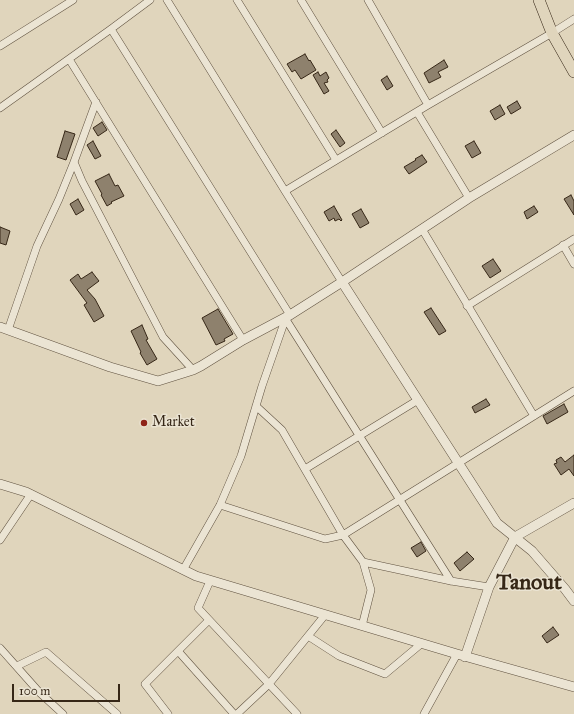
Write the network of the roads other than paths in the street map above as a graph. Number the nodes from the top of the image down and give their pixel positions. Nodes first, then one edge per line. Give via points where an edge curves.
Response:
1 (73, 0) edge
2 (150, 0) edge
3 (167, 0) edge
4 (237, 0) edge
5 (301, 0) edge
6 (368, 0) edge
7 (539, 0) edge
8 (574, 19) edge
9 (111, 29) junction
10 (552, 33) junction
11 (0, 46) edge
12 (69, 59) junction
13 (574, 72) edge
14 (96, 102) junction
15 (428, 105) junction
16 (0, 108) edge
17 (417, 112) junction
18 (382, 133) junction
19 (574, 135) edge
20 (336, 160) junction
21 (74, 162) junction
22 (285, 191) junction
23 (469, 198) junction
24 (422, 229) junction
25 (574, 239) edge
26 (563, 245) junction
27 (574, 264) edge
28 (342, 282) junction
29 (467, 306) junction
30 (288, 316) junction
31 (4, 328) edge
32 (243, 340) junction
33 (192, 370) junction
34 (574, 391) edge
35 (418, 400) junction
36 (256, 406) junction
37 (534, 416) junction
38 (360, 435) junction
39 (458, 464) junction
40 (305, 469) junction
41 (0, 484) edge
42 (31, 494) junction
43 (399, 500) junction
44 (574, 503) edge
45 (220, 505) junction
46 (343, 535) junction
47 (514, 537) junction
48 (0, 540) edge
49 (362, 562) junction
50 (183, 570) junction
51 (210, 580) junction
52 (451, 582) junction
53 (489, 587) junction
54 (574, 601) edge
55 (326, 615) junction
56 (209, 620) junction
57 (362, 626) junction
58 (308, 636) junction
59 (420, 644) junction
60 (0, 648) edge
61 (178, 651) junction
62 (461, 656) junction
63 (17, 666) junction
64 (269, 684) junction
65 (574, 687) edge
66 (63, 714) edge
67 (117, 714) edge
68 (168, 714) edge
69 (235, 714) edge
70 (297, 714) edge
71 (424, 714) edge

1 - 11 street
2 - 9 street
3 - 22 street
4 - 20 street
5 - 18 street
6 - 15 street
7 - 10 main road
8 - 10 street
9 - 12 street
9 - 30 street
10 - 13 main road
10 - 15 street
12 - 14 street
12 - 16 street
14 - 21 street
14 - 32 street
15 - 17 street
17 - 18 street
17 - 23 street
18 - 20 street
19 - 23 street
20 - 22 street
21 - 31 street
21 - 33 street via 163,337
22 - 28 street
23 - 24 street
24 - 28 street
24 - 29 street
25 - 26 street
26 - 27 street
26 - 29 street
28 - 30 street
28 - 35 street
29 - 37 street
30 - 32 street
30 - 36 street
30 - 38 street
31 - 33 street via 110,367 158,381
32 - 33 street
34 - 37 street
35 - 38 street
35 - 39 street
36 - 40 street via 282,430
36 - 45 street via 241,456
37 - 39 street
38 - 40 street
38 - 43 street
39 - 43 street
39 - 47 street via 497,522
40 - 46 street
41 - 42 street
42 - 48 street
42 - 50 street
43 - 46 street
43 - 52 street
44 - 47 street
45 - 46 street via 325,539
45 - 50 street
46 - 49 street
47 - 53 street
47 - 54 street via 532,551
49 - 52 street
49 - 57 street via 371,590
50 - 51 street
51 - 55 street
51 - 56 street via 198,608
52 - 53 street
53 - 62 street
55 - 57 street
55 - 58 street
56 - 61 street
56 - 64 street
57 - 59 street
58 - 59 street via 339,656 385,674
58 - 64 street
59 - 62 street
60 - 63 street
61 - 68 street via 145,684
61 - 69 street
62 - 65 street
62 - 71 street
63 - 66 street via 40,693
63 - 67 street via 46,652
64 - 69 street
64 - 70 street

